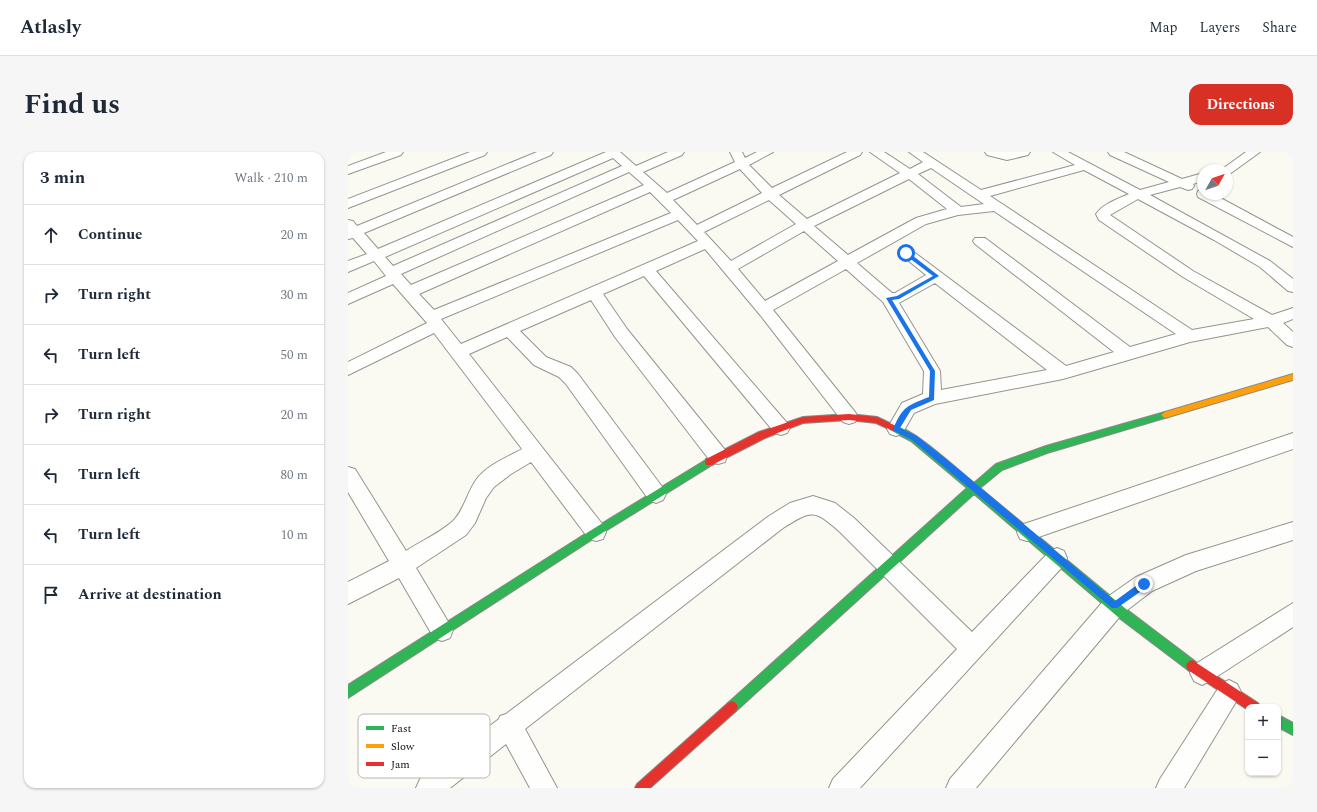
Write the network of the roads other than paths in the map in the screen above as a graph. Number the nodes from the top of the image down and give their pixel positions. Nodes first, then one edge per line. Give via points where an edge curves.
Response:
1 (397, 152) edge
2 (481, 152) edge
3 (547, 152) edge
4 (614, 152) edge
5 (678, 152) edge
6 (767, 152) edge
7 (856, 152) edge
8 (876, 152) edge
9 (916, 152) edge
10 (991, 152) edge
11 (1024, 152) edge
12 (1059, 152) edge
13 (1114, 152) edge
14 (1144, 152) edge
15 (1254, 152) edge
16 (739, 158) edge
17 (1130, 160) junction
18 (931, 163) junction
19 (1086, 166) junction
20 (1233, 166) edge
21 (633, 169) junction
22 (348, 170) edge
23 (910, 174) junction
24 (1197, 179) edge
25 (1183, 183) junction
26 (653, 186) junction
27 (1197, 191) edge
28 (770, 194) junction
29 (1139, 194) junction
30 (979, 195) junction
31 (665, 199) junction
32 (1214, 200) edge
33 (348, 204) edge
34 (996, 207) junction
35 (957, 210) junction
36 (680, 214) junction
37 (805, 226) junction
38 (350, 230) edge
39 (695, 231) junction
40 (980, 241) dead end
41 (1293, 242) edge
42 (706, 243) junction
43 (906, 253) dead end
44 (377, 254) junction
45 (848, 263) junction
46 (348, 267) edge
47 (646, 269) junction
48 (728, 269) junction
49 (394, 274) junction
50 (936, 276) junction
51 (1293, 287) edge
52 (409, 292) junction
53 (594, 292) junction
54 (888, 298) junction
55 (348, 299) edge
56 (763, 309) junction
57 (1293, 313) edge
58 (434, 321) junction
59 (1271, 321) junction
60 (509, 330) junction
61 (1190, 336) junction
62 (1293, 341) edge
63 (459, 352) junction
64 (1126, 353) junction
65 (348, 369) edge
66 (1063, 374) junction
67 (1293, 377) edge
68 (932, 398) junction
69 (849, 417) junction
70 (781, 428) junction
71 (896, 429) junction
72 (1293, 441) edge
73 (535, 451) junction
74 (718, 456) junction
75 (348, 475) edge
76 (976, 488) junction
77 (656, 494) junction
78 (1293, 531) edge
79 (596, 532) junction
80 (1027, 532) junction
81 (1056, 558) junction
82 (403, 565) junction
83 (889, 566) junction
84 (348, 593) edge
85 (1114, 606) junction
86 (1293, 614) edge
87 (442, 630) junction
88 (972, 648) junction
89 (1202, 672) junction
90 (348, 692) edge
91 (1229, 692) junction
92 (1249, 704) edge
93 (1281, 723) edge
94 (509, 725) junction
95 (1293, 729) edge
96 (490, 740) edge
97 (442, 778) edge
98 (429, 788) edge
99 (544, 788) edge
100 (641, 788) edge
101 (842, 788) edge
102 (959, 788) edge
103 (1169, 788) edge

1 - 22 street
2 - 33 street
3 - 38 street
4 - 21 street
4 - 44 street
5 - 21 street
6 - 16 street
7 - 28 street
8 - 23 street
9 - 18 street
10 - 11 street via 1007,156
12 - 19 street
13 - 17 street
14 - 17 street
15 - 20 street
16 - 28 street
16 - 31 street
17 - 25 street
18 - 23 street
18 - 30 street
19 - 29 street
19 - 30 street
21 - 26 street
21 - 49 street
23 - 35 street
23 - 37 street
24 - 25 street
25 - 27 street
25 - 29 street
26 - 31 street
26 - 52 street
28 - 37 street
28 - 39 street
29 - 51 street via 1219,236 1265,264
29 - 59 street via 1108,210 1103,214 1104,217 1188,274
30 - 34 street
31 - 36 street
32 - 41 street
34 - 35 street
34 - 61 street
35 - 45 street via 921,222
36 - 39 street
36 - 58 street
37 - 45 street
37 - 48 street
38 - 44 street
39 - 42 street
40 - 64 street
42 - 47 street
42 - 48 street
43 - 50 street
44 - 46 street
44 - 49 street
45 - 54 street
45 - 56 street
47 - 53 street
47 - 70 street
48 - 56 street
49 - 52 street
49 - 55 street
50 - 54 street via 898,298
50 - 66 street
52 - 58 street
53 - 60 street
53 - 74 street via 621,333
54 - 68 street via 932,371
56 - 69 street
57 - 59 street
58 - 63 street
58 - 65 street
59 - 61 street
59 - 62 street
60 - 63 street
60 - 77 street via 540,361 565,372 572,379
61 - 64 street
63 - 73 street
64 - 66 street
66 - 68 street
67 - 76 main road via 1046,450 999,467
68 - 71 street via 908,408
69 - 70 main road via 803,420
69 - 71 main road via 877,420
70 - 74 main road
71 - 76 main road via 914,438
72 - 80 street
73 - 79 street
73 - 82 street via 488,481 480,491 467,520 459,528
74 - 77 main road
75 - 82 street
76 - 80 main road
76 - 83 main road
77 - 79 main road
78 - 85 street via 1193,562 1144,584
79 - 87 main road
80 - 81 main road
81 - 85 main road
81 - 88 street
82 - 84 street
82 - 87 street
83 - 88 street
83 - 94 street via 829,509 812,504 797,508
83 - 100 main road
85 - 89 main road
85 - 102 street
86 - 89 street
87 - 90 main road
88 - 101 street
89 - 91 main road
91 - 92 main road
91 - 103 street
93 - 95 main road
94 - 96 street
94 - 99 street
97 - 98 street

